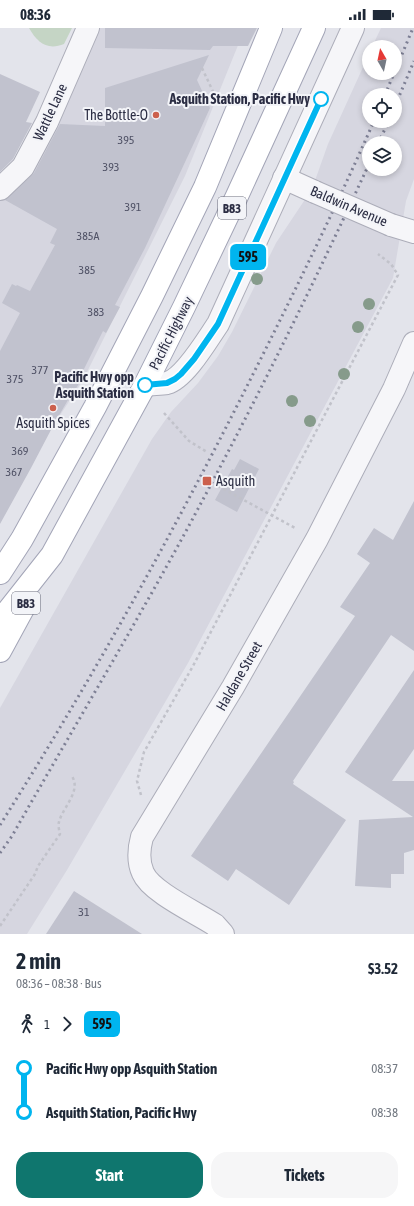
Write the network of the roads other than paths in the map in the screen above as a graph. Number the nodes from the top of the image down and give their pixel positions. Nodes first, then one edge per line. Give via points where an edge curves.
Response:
1 (88, 28) edge
2 (271, 28) edge
3 (314, 28) edge
4 (353, 28) edge
5 (284, 178) junction
6 (0, 189) edge
7 (414, 232) edge
8 (414, 343) edge
9 (114, 371) junction
10 (414, 375) edge
11 (145, 385) junction
12 (394, 389) junction
13 (52, 555) junction
14 (0, 573) edge
15 (0, 621) edge
16 (0, 651) edge
17 (223, 934) edge

1 - 6 street, Wattle Lane via 47,122 23,167
2 - 9 main road, B83 via 205,187
3 - 11 main road, Pacific Highway / B83 via 237,196
4 - 5 street
5 - 7 street, Baldwin Avenue, bridge via 391,225
5 - 11 street via 218,324 178,377 167,383
8 - 12 street, Haldane Street
9 - 11 main road
9 - 14 main road, B83 via 22,539
10 - 12 street, Haldane Street
11 - 13 main road, Pacific Highway / B83
12 - 17 street, Haldane Street via 316,539 233,687 142,837 140,861 143,874 151,885 215,925
13 - 15 main road, Pacific Highway / B83
13 - 16 main road, B83

